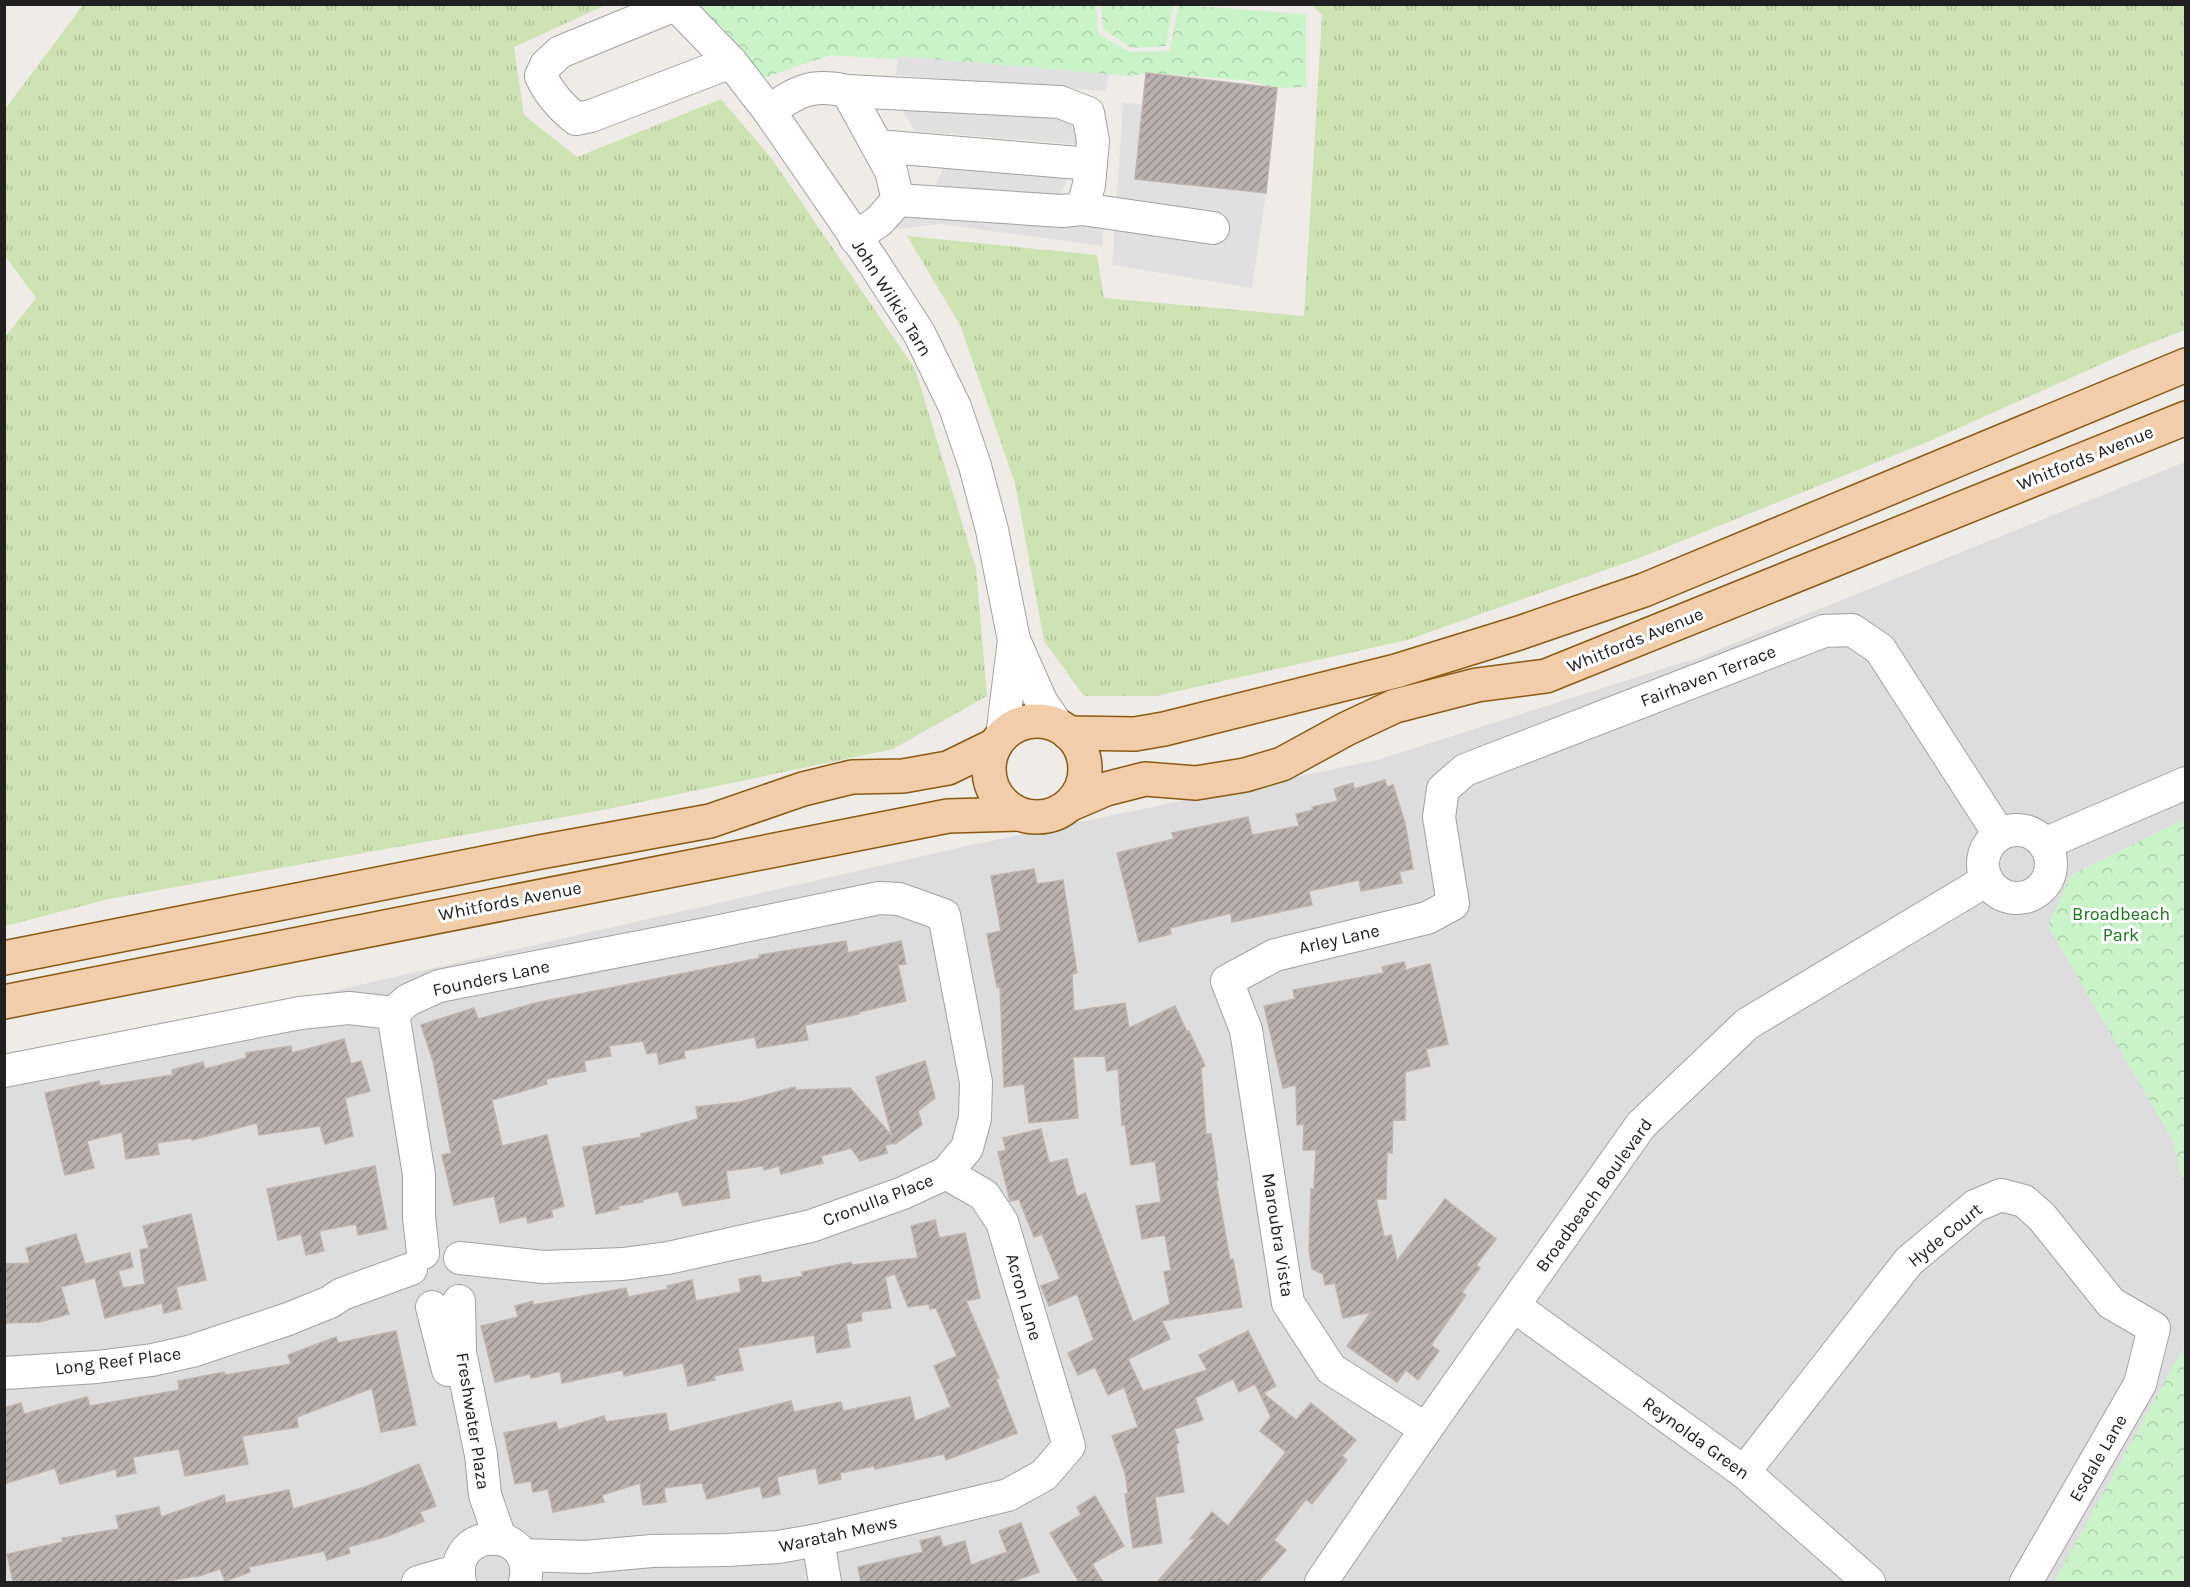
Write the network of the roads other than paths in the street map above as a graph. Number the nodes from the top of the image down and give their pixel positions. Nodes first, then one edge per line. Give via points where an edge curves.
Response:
1 (675, 5) edge
2 (732, 62) junction
3 (847, 91) junction
4 (769, 111) junction
5 (877, 146) junction
6 (1091, 164) junction
7 (898, 200) junction
8 (1083, 209) junction
9 (1213, 228) dead end
10 (855, 238) junction
11 (2186, 365) edge
12 (2186, 418) edge
13 (1014, 639) junction
14 (1063, 729) junction
15 (998, 741) junction
16 (2186, 783) edge
17 (1071, 804) junction
18 (1018, 814) junction
19 (1999, 834) junction
20 (2044, 844) junction
21 (1987, 880) junction
22 (1454, 904) joint
23 (944, 915) joint
24 (4, 958) edge
25 (1227, 981) joint
26 (4, 1002) edge
27 (393, 1013) junction
28 (4, 1071) edge
29 (946, 1173) junction
30 (439, 1277) junction
31 (1514, 1306) junction
32 (2154, 1328) joint
33 (4, 1373) edge
34 (1426, 1429) junction
35 (1068, 1446) joint
36 (1744, 1472) junction
37 (818, 1540) junction
38 (510, 1560) edge
39 (459, 1576) edge
40 (418, 1582) edge
41 (825, 1582) edge
42 (1321, 1582) edge
43 (1869, 1582) edge
44 (2026, 1582) edge

1 - 2 street, John Wilkie Tarn
1 - 2 street via 560,52 541,76 546,88 561,107 576,118 584,117
2 - 4 street, John Wilkie Tarn
3 - 4 street via 808,88
3 - 5 street
3 - 6 street via 1060,102 1088,113 1093,141
4 - 10 street, John Wilkie Tarn
5 - 6 street
5 - 7 street via 891,171
6 - 8 street
7 - 8 street via 1062,212
7 - 10 street via 879,221
8 - 9 street
10 - 13 street, John Wilkie Tarn via 919,333 955,407 992,530
11 - 14 main road via 1644,590 1519,633 1396,671 1174,727 1135,734
12 - 17 main road, Whitfords Avenue via 1546,676 1478,686 1395,706 1282,764 1245,775 1196,783 1145,779 1106,789
13 - 14 street, John Wilkie Tarn via 1041,701
13 - 15 street, John Wilkie Tarn
14 - 15 main road via 1043,721 1028,722 1014,727
14 - 17 main road via 1079,745 1084,760 1085,776
15 - 18 main road via 989,761 989,777 1004,805
15 - 24 main road via 948,768 903,776 852,777 803,789 710,821
16 - 20 street
17 - 18 main road via 1046,817
18 - 26 main road, Whitfords Avenue via 948,816
19 - 20 street via 2023,830
19 - 21 street via 1983,857
19 - 22 street, Fairhaven Terrace via 1880,649 1852,630 1824,631 1465,770 1443,789 1439,818
20 - 21 street via 2051,867 2038,891 2016,898 2004,896
21 - 31 street, Broadbeach Boulevard via 1747,1024 1641,1125
22 - 25 street, Arley Lane via 1427,918 1275,955
23 - 27 street, Founders Lane via 899,899 879,898 439,986 408,1000
23 - 29 street, Cronulla Place via 976,1082 975,1118 967,1148
25 - 34 street, Maroubra Vista via 1245,1030 1288,1303 1331,1369
27 - 28 street via 349,1008 300,1013
27 - 30 street, Freshwater Plaza
29 - 30 street, Cronulla Place via 811,1226 668,1258
29 - 35 street, Acron Lane via 984,1195 1002,1222
30 - 33 street, Long Reef Place via 330,1302 172,1356
30 - 38 street, Freshwater Plaza via 456,1434 472,1497
31 - 34 street, Broadbeach Boulevard
31 - 36 street, Reynolda Green
32 - 36 street, Hyde Court via 2111,1303 2042,1217 2024,1201 2001,1195 1975,1206 1909,1261
32 - 44 street, Esdale Lane via 2140,1384
34 - 42 street, Broadbeach Boulevard
35 - 37 street, Waratah Mews via 1044,1475 1008,1494
36 - 43 street, Reynolda Green
37 - 38 street, Waratah Mews via 778,1547
37 - 41 street
38 - 39 street via 465,1551
39 - 40 street

